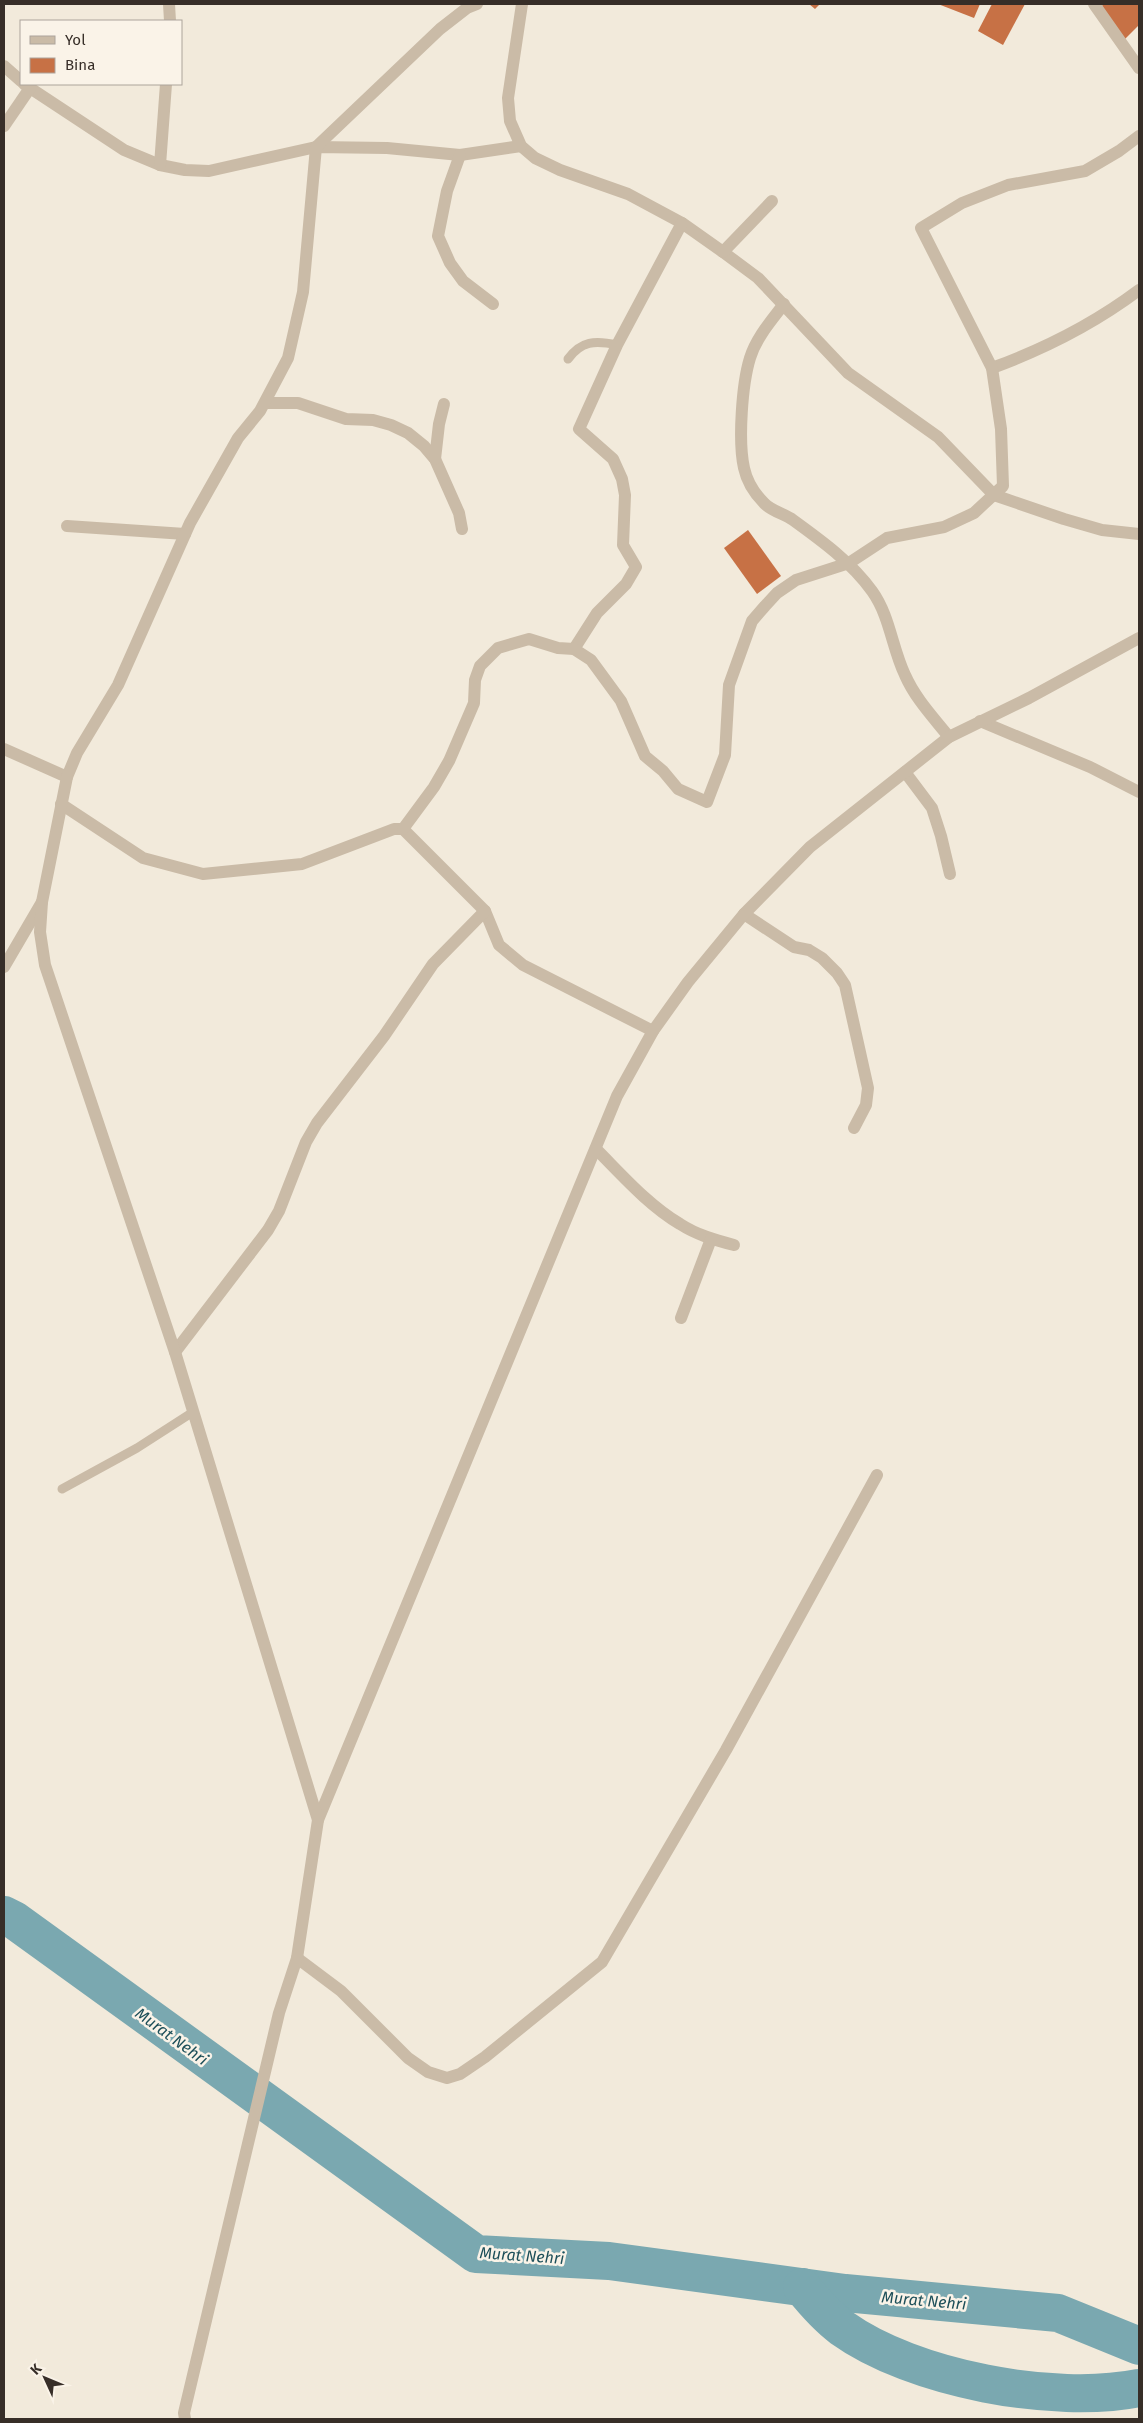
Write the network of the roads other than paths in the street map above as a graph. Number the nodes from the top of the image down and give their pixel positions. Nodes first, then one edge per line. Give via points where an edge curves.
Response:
1 (169, 4) edge
2 (477, 4) edge
3 (522, 4) edge
4 (1094, 4) edge
5 (170, 20) edge
6 (4, 66) edge
7 (1139, 68) edge
8 (20, 80) edge
9 (24, 85) edge
10 (26, 85) edge
11 (166, 85) edge
12 (4, 126) edge
13 (1139, 136) edge
14 (521, 146) junction
15 (316, 147) junction
16 (460, 155) junction
17 (160, 165) junction
18 (772, 201) dead end
19 (682, 223) junction
20 (723, 252) junction
21 (1139, 290) edge
22 (494, 304) dead end
23 (784, 304) junction
24 (617, 345) junction
25 (568, 359) dead end
26 (992, 368) junction
27 (265, 402) junction
28 (444, 404) dead end
29 (435, 459) junction
30 (994, 495) junction
31 (67, 526) dead end
32 (462, 529) dead end
33 (185, 534) junction
34 (1139, 534) edge
35 (849, 563) junction
36 (1139, 638) edge
37 (574, 649) junction
38 (980, 721) junction
39 (949, 736) junction
40 (4, 749) edge
41 (905, 772) junction
42 (67, 777) junction
43 (1139, 792) edge
44 (61, 804) junction
45 (403, 829) junction
46 (950, 874) dead end
47 (42, 902) junction
48 (485, 911) junction
49 (744, 914) junction
50 (4, 967) edge
51 (653, 1031) junction
52 (854, 1128) dead end
53 (596, 1149) junction
54 (712, 1238) junction
55 (734, 1245) dead end
56 (681, 1318) dead end
57 (175, 1352) junction
58 (193, 1412) junction
59 (877, 1474) dead end
60 (62, 1489) dead end
61 (318, 1820) junction
62 (297, 1958) junction
63 (185, 2419) edge

1 - 5 street
2 - 15 street via 440,29
3 - 14 street via 508,98 510,121
4 - 7 street
6 - 8 street
9 - 12 street
10 - 17 street via 124,150
11 - 17 street
13 - 26 street via 1085,170 1008,185 962,203 921,228
14 - 16 street
14 - 19 street via 535,158 560,170 628,194
15 - 16 street via 387,148
15 - 17 street via 210,171
15 - 27 street via 298,320 288,358
16 - 22 street via 447,191 438,236 450,263 463,281
18 - 20 street
19 - 20 street
19 - 24 street
20 - 23 street via 758,278
21 - 26 street via 1115,308 1029,355
23 - 30 street via 848,373 938,437
23 - 35 street via 764,329 750,358 743,402 744,468 751,488 766,505 792,519
24 - 25 lane via 605,342 583,345
24 - 37 street via 578,429 613,459 622,479 625,495 623,545 636,567 626,584 597,613
26 - 30 street via 1004,471 1004,486
27 - 29 street via 298,403 346,419 391,424 408,433
27 - 33 street via 238,438
28 - 29 street
29 - 32 street via 459,513
30 - 34 street via 1102,530
30 - 35 street via 974,513 944,527 887,538
31 - 33 street
33 - 42 street via 118,685 77,753
35 - 37 street via 796,580 777,593 752,621 729,685 725,754 707,802 678,789 645,756 621,701 591,660
35 - 39 street via 883,609 904,674 915,695
36 - 38 street
37 - 45 street via 529,639 498,648 480,666 475,680 474,703 449,761
38 - 39 street
38 - 43 street via 1090,767
39 - 41 street
40 - 42 street
41 - 46 street via 932,808
41 - 49 street via 810,848
42 - 44 street
44 - 45 street via 143,858 203,874 302,864 394,829
44 - 47 street
45 - 48 street
47 - 50 street
47 - 57 street via 40,932 45,965
48 - 51 street via 499,945 523,965
48 - 57 street via 433,964 384,1036 317,1123 268,1230
49 - 51 street
49 - 52 street via 794,947 809,950 822,958 845,985 868,1088 866,1105
51 - 53 street via 617,1096
53 - 54 street via 653,1205 679,1224
53 - 61 street
54 - 55 street
54 - 56 street
57 - 58 street
58 - 60 lane via 137,1448
58 - 61 street
59 - 62 street via 726,1750 602,1962 485,2057 460,2074 447,2078 428,2072 408,2058 341,1991
61 - 62 street
62 - 63 street via 279,2013 184,2412

